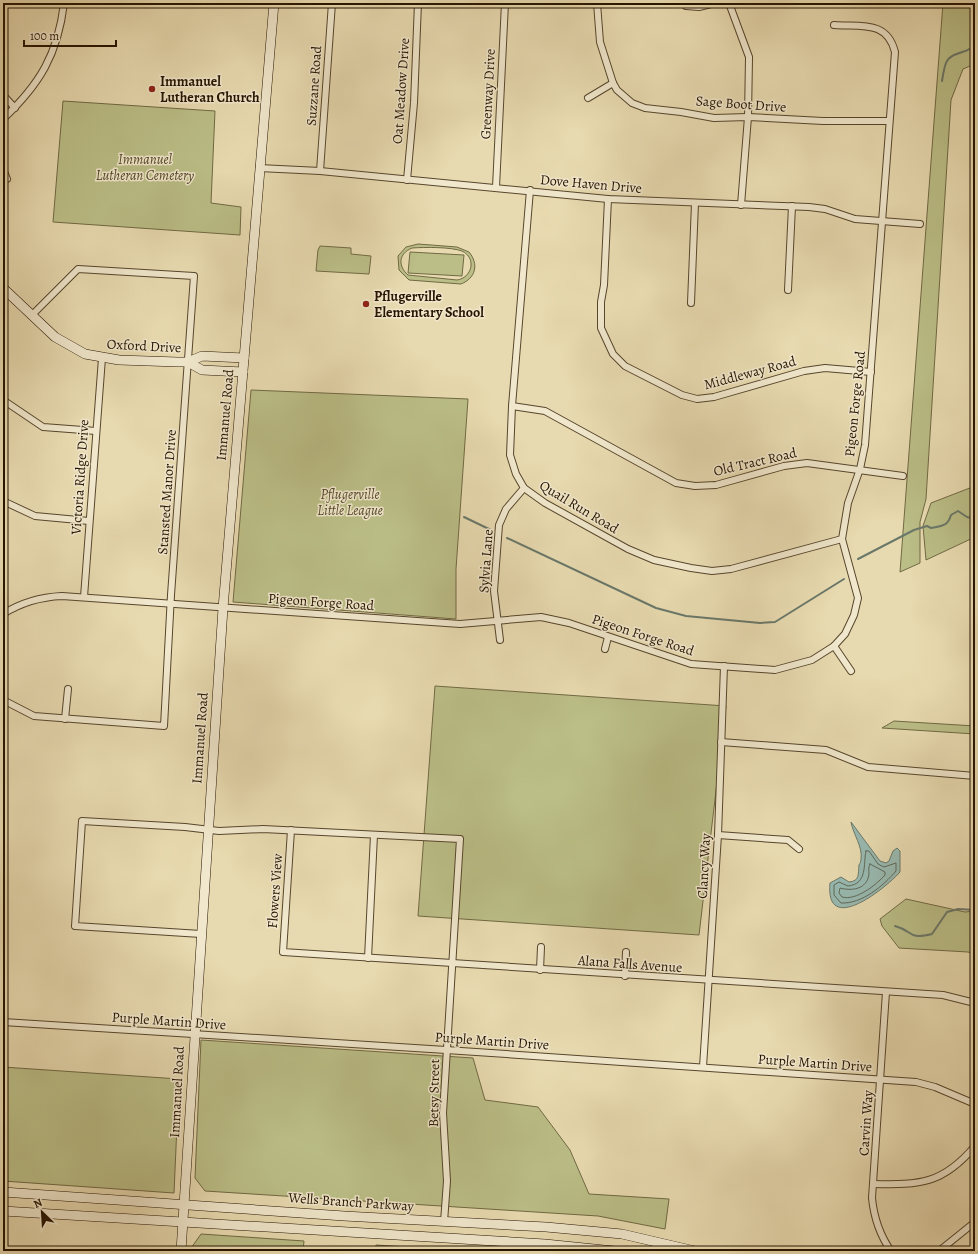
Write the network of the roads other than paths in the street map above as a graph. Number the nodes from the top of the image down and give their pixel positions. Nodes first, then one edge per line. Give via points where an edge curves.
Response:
1 (64, 3) edge
2 (274, 3) edge
3 (332, 3) edge
4 (418, 3) edge
5 (505, 3) edge
6 (597, 3) edge
7 (715, 3) edge
8 (729, 3) edge
9 (686, 6) dead end
10 (834, 25) dead end
11 (613, 83) junction
12 (3, 95) edge
13 (588, 98) dead end
14 (15, 108) junction
15 (748, 117) junction
16 (3, 119) edge
17 (889, 120) junction
18 (259, 168) junction
19 (3, 169) edge
20 (320, 171) junction
21 (7, 180) dead end
22 (407, 180) junction
23 (496, 187) junction
24 (530, 190) junction
25 (608, 199) junction
26 (695, 203) junction
27 (741, 205) junction
28 (792, 206) junction
29 (881, 221) junction
30 (920, 224) dead end
31 (3, 288) edge
32 (788, 290) dead end
33 (691, 303) dead end
34 (32, 315) junction
35 (102, 358) junction
36 (244, 358) junction
37 (188, 362) junction
38 (243, 372) junction
39 (871, 372) junction
40 (3, 400) edge
41 (512, 406) junction
42 (96, 431) junction
43 (860, 470) junction
44 (903, 476) dead end
45 (524, 488) junction
46 (3, 501) edge
47 (89, 521) junction
48 (842, 539) junction
49 (84, 597) junction
50 (170, 604) junction
51 (223, 608) junction
52 (3, 613) edge
53 (497, 620) junction
54 (608, 637) junction
55 (500, 640) dead end
56 (834, 646) junction
57 (605, 649) dead end
58 (724, 666) junction
59 (851, 671) dead end
60 (68, 689) dead end
61 (3, 700) edge
62 (66, 719) junction
63 (721, 742) junction
64 (975, 776) edge
65 (208, 830) junction
66 (291, 830) junction
67 (374, 835) junction
68 (718, 835) junction
69 (799, 849) dead end
70 (201, 934) junction
71 (541, 947) dead end
72 (283, 952) joint
73 (626, 952) dead end
74 (368, 958) junction
75 (454, 964) junction
76 (540, 970) junction
77 (625, 976) junction
78 (709, 982) junction
79 (886, 992) junction
80 (975, 1003) edge
81 (3, 1022) edge
82 (194, 1034) junction
83 (446, 1050) junction
84 (703, 1067) junction
85 (881, 1080) junction
86 (975, 1104) edge
87 (975, 1146) edge
88 (874, 1184) junction
89 (3, 1192) edge
90 (184, 1204) junction
91 (3, 1211) edge
92 (444, 1222) junction
93 (975, 1222) edge
94 (183, 1223) junction
95 (181, 1251) edge
96 (614, 1251) edge
97 (695, 1251) edge
98 (891, 1251) edge
99 (939, 1251) edge

1 - 14 street via 59,34 50,60 35,84
2 - 18 street, Immanuel Road
3 - 20 street, Suzzane Road
4 - 22 street, Oat Meadow Drive via 414,103
5 - 23 street, Greenway Drive
6 - 11 street, Sage Boot Drive via 600,42
7 - 9 street via 699,7
8 - 15 street via 749,57
10 - 17 street, Pigeon Forge Road via 878,28 889,36 896,52
11 - 13 street
11 - 15 street, Sage Boot Drive via 632,103 645,108 714,118
12 - 14 street
14 - 16 street
15 - 17 street, Sage Boot Drive via 823,121
15 - 27 street
17 - 29 street, Pigeon Forge Road
18 - 20 street, Dove Haven Drive
18 - 36 street, Immanuel Road
19 - 21 street
20 - 22 street, Dove Haven Drive
22 - 23 street, Dove Haven Drive
23 - 24 street, Dove Haven Drive
24 - 25 street, Dove Haven Drive
24 - 41 street, Quail Run Road
25 - 26 street, Dove Haven Drive
25 - 39 street, Middleway Road via 601,328 613,354 625,366 682,395 697,399 714,397 811,370 825,368
26 - 27 street, Dove Haven Drive
26 - 33 street
27 - 28 street, Dove Haven Drive
28 - 29 street, Dove Haven Drive via 825,209 855,219
28 - 32 street
29 - 30 street, Dove Haven Drive
29 - 39 street, Pigeon Forge Road
31 - 34 street, Oxford Drive
34 - 35 street, Oxford Drive via 64,344
34 - 37 street, Stansted Manor Drive via 78,269 194,276
35 - 37 street, Oxford Drive
35 - 42 street, Victoria Ridge Drive
36 - 37 street via 202,356
36 - 38 street, Immanuel Road
37 - 38 street via 202,370
37 - 50 street, Stansted Manor Drive
38 - 51 street, Immanuel Road
39 - 43 street, Pigeon Forge Road via 865,445
40 - 42 street via 43,427
41 - 43 street, Old Tract Road via 545,411 676,483 695,486 716,485 784,466 807,463
41 - 45 street, Quail Run Road via 510,455
42 - 47 street, Victoria Ridge Drive
43 - 44 street, Old Tract Road
43 - 48 street, Pigeon Forge Road via 848,503
45 - 48 street, Quail Run Road via 545,503 628,549 654,560 691,568 712,571 731,569
45 - 53 street, Sylvia Lane via 506,509 499,525 494,591
46 - 47 street via 35,516
47 - 49 street, Victoria Ridge Drive
48 - 56 street, Pigeon Forge Road via 858,598 854,615 845,634
49 - 50 street, Pigeon Forge Road
49 - 52 street, Pigeon Forge Road via 44,597 23,603
50 - 51 street, Pigeon Forge Road
50 - 62 street, Stansted Manor Drive via 164,726
51 - 53 street, Pigeon Forge Road via 460,624
51 - 65 street, Immanuel Road
53 - 54 street, Pigeon Forge Road via 541,617 569,623
53 - 55 street, Sylvia Lane
54 - 57 street
54 - 58 street, Pigeon Forge Road via 691,664
56 - 58 street, Pigeon Forge Road via 812,660 775,670
56 - 59 street
58 - 63 street, Clancy Way
60 - 62 street
61 - 62 street, Stansted Manor Drive via 34,716
63 - 64 street via 826,750 868,767
63 - 68 street, Clancy Way
65 - 66 street
65 - 70 street, Immanuel Road
65 - 70 street via 82,821 75,926
66 - 67 street
66 - 72 street, Flowers View
67 - 74 street
67 - 75 street, Betsy Street via 460,839
68 - 69 street via 788,840
68 - 78 street, Clancy Way
70 - 82 street, Immanuel Road
71 - 76 street
72 - 74 street, Alana Falls Avenue
73 - 77 street
74 - 75 street, Alana Falls Avenue
75 - 76 street, Alana Falls Avenue
75 - 83 street, Betsy Street
76 - 77 street, Alana Falls Avenue
77 - 78 street, Alana Falls Avenue
78 - 79 street, Alana Falls Avenue
78 - 84 street, Clancy Way
79 - 80 street, Alana Falls Avenue via 943,995
79 - 85 street, Carvin Way
81 - 82 street, Purple Martin Drive
82 - 83 street, Purple Martin Drive
82 - 90 street, Immanuel Road
83 - 84 street, Purple Martin Drive
83 - 92 street, Betsy Street via 443,1113 447,1181
84 - 85 street, Purple Martin Drive
85 - 86 street, Purple Martin Drive via 925,1084
85 - 88 street, Carvin Way
87 - 88 street via 955,1167 943,1175 921,1183
88 - 98 street, Carvin Way via 874,1216
89 - 90 street, Wells Branch Parkway
90 - 92 street, Wells Branch Parkway
90 - 94 street, Immanuel Road
91 - 94 street
92 - 97 street, Wells Branch Parkway via 622,1234
93 - 99 street
94 - 95 street, Immanuel Road
94 - 96 street via 545,1244

